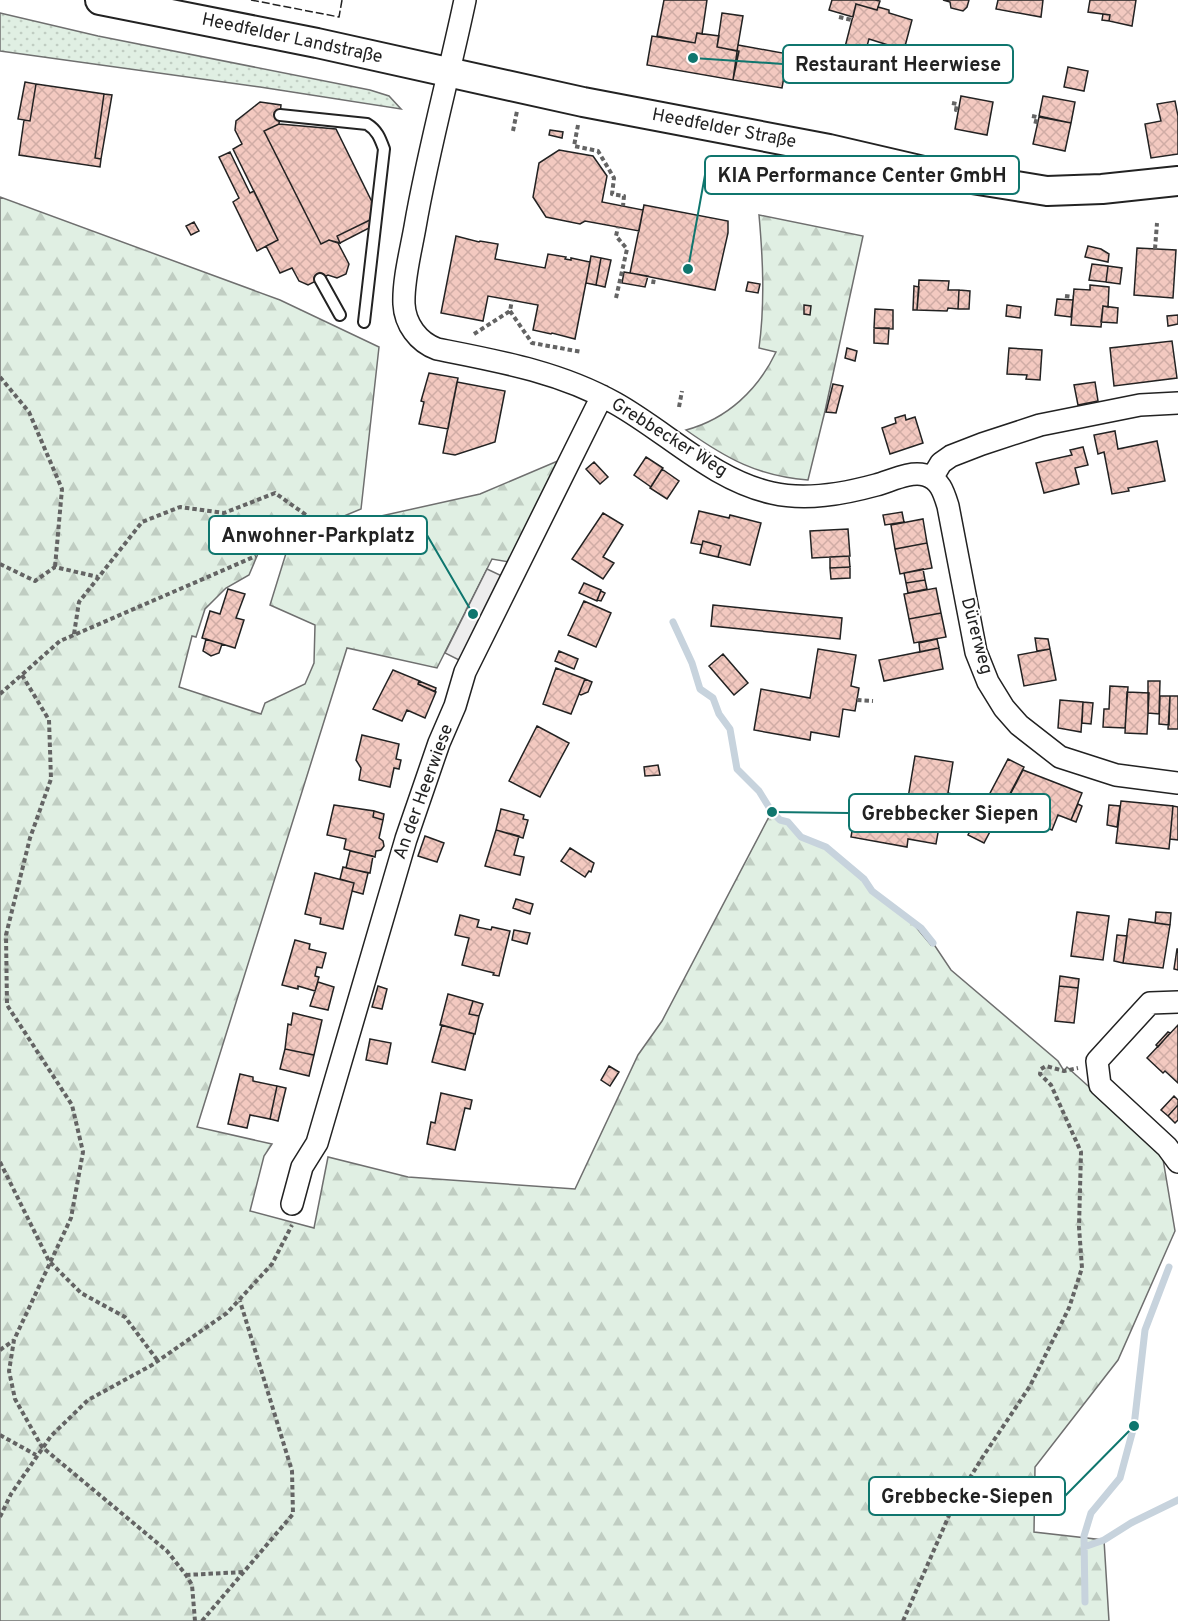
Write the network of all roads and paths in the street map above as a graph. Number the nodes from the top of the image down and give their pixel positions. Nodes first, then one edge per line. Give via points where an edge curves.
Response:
1 (100, 0) edge
2 (465, 0) edge
3 (839, 17) dead end
4 (850, 18) dead end
5 (449, 74) junction
6 (952, 103) dead end
7 (958, 110) dead end
8 (280, 115) dead end
9 (1032, 116) dead end
10 (515, 119) dead end
11 (1037, 125) dead end
12 (513, 131) dead end
13 (577, 131) dead end
14 (1178, 181) edge
15 (623, 206) dead end
16 (1157, 223) dead end
17 (618, 227) dead end
18 (1155, 249) dead end
19 (654, 278) dead end
20 (320, 279) dead end
21 (653, 284) dead end
22 (1065, 296) dead end
23 (1073, 297) dead end
24 (616, 298) dead end
25 (512, 300) dead end
26 (510, 311) junction
27 (340, 315) dead end
28 (363, 322) dead end
29 (469, 337) dead end
30 (582, 352) dead end
31 (0, 377) edge
32 (682, 391) dead end
33 (602, 396) junction
34 (1178, 403) edge
35 (679, 407) dead end
36 (932, 478) junction
37 (326, 529) dead end
38 (256, 556) dead end
39 (0, 564) edge
40 (55, 567) junction
41 (98, 578) junction
42 (74, 634) junction
43 (22, 675) junction
44 (0, 694) edge
45 (857, 700) dead end
46 (873, 701) dead end
47 (1178, 783) edge
48 (954, 806) dead end
49 (963, 808) dead end
50 (1178, 1002) edge
51 (1071, 1071) dead end
52 (0, 1162) edge
53 (1178, 1164) edge
54 (1178, 1175) edge
55 (293, 1213) joint
56 (49, 1261) junction
57 (240, 1300) junction
58 (14, 1341) junction
59 (0, 1350) edge
60 (158, 1361) junction
61 (0, 1435) edge
62 (42, 1447) junction
63 (36, 1455) junction
64 (0, 1517) edge
65 (244, 1572) junction
66 (186, 1575) junction
67 (195, 1621) edge
68 (202, 1621) edge
69 (903, 1621) edge

1 - 5 main road, Heedfelder Landstraße
2 - 5 street, Grebbecker Weg
3 - 4 path
5 - 14 main road, Heedfelder Straße via 1047,192
5 - 33 street, Grebbecker Weg via 410,255 404,303 409,323 417,337 429,346 521,365
6 - 7 path via 957,104
8 - 28 lane via 367,124 380,136 384,149
9 - 11 path via 1037,117
10 - 12 path
13 - 15 path via 574,146 598,151 614,178 612,194 624,196
16 - 18 path
17 - 24 path via 616,236 627,249
19 - 21 path
20 - 27 lane
22 - 23 path
25 - 26 path
26 - 29 path
26 - 30 path via 532,343
31 - 40 path via 29,412 62,489
32 - 35 path
33 - 36 street, Grebbecker Weg via 718,470 761,491 825,495 909,475
33 - 55 street, An der Heerwiese via 465,672 406,838 317,1143 302,1167
34 - 36 street via 1140,405 1040,425 951,456
36 - 47 street, Dürerweg via 943,489 948,506 976,652 1004,708 1060,757 1116,775
37 - 41 path via 275,493 224,513 180,507 142,522
38 - 42 path
39 - 40 path via 34,581
40 - 41 path
41 - 42 path via 79,602
42 - 43 path via 60,641
43 - 44 path
43 - 56 path via 49,720 51,779 30,838 6,935 7,1005 72,1105 83,1152 71,1218
45 - 46 path
48 - 49 path
50 - 53 street via 1150,1003 1097,1060 1100,1085 1167,1147
51 - 69 path via 1046,1066 1040,1074 1052,1085 1082,1152 1082,1268 1069,1308 1030,1386 954,1504
52 - 56 path
53 - 54 street
55 - 57 path via 272,1264
56 - 58 path
56 - 60 path via 81,1293 125,1317
57 - 60 path
57 - 65 path via 292,1472 293,1514
58 - 59 path
58 - 62 path via 9,1371 15,1399
60 - 62 path via 88,1400
61 - 63 path
62 - 63 path
62 - 66 path via 167,1551
63 - 64 path
65 - 66 path
65 - 68 path
66 - 67 path via 192,1585

